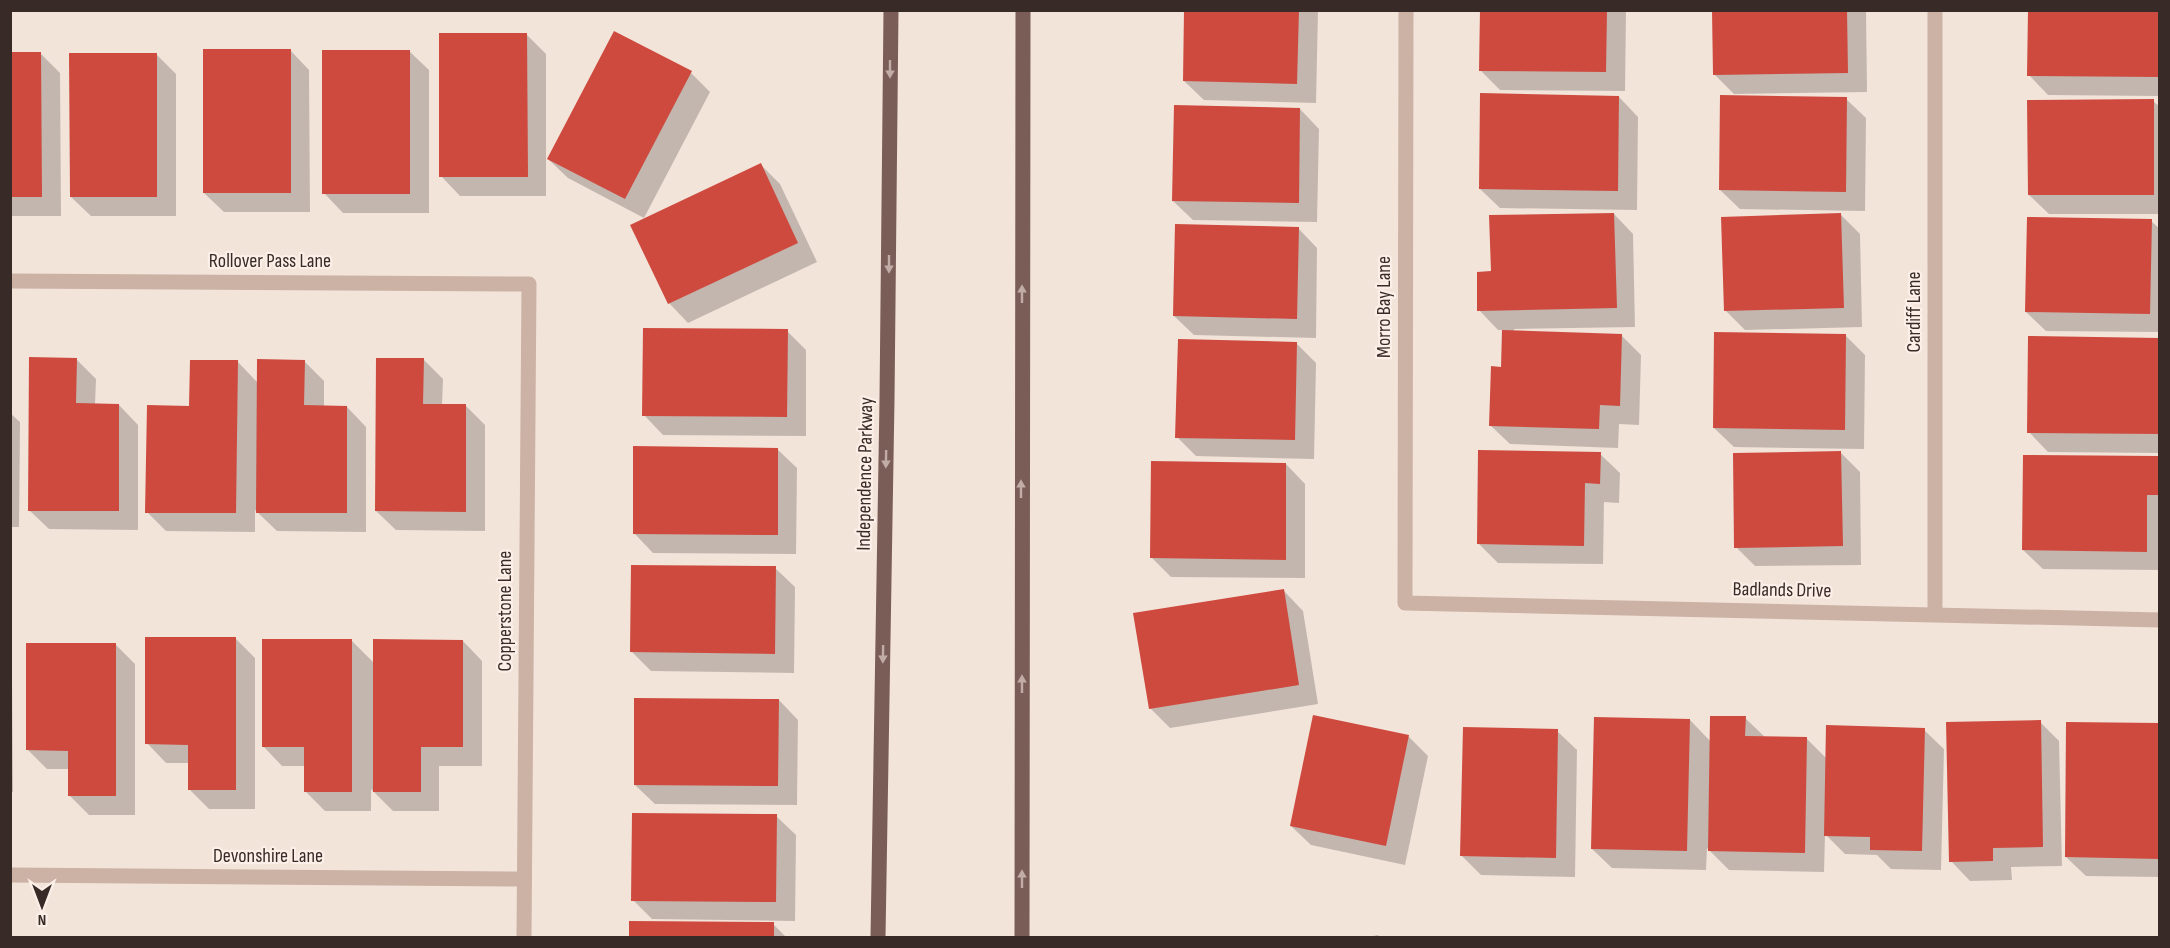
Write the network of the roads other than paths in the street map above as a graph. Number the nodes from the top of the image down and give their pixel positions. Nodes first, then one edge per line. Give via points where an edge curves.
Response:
1 (891, 10) edge
2 (1023, 10) edge
3 (1406, 10) edge
4 (1935, 10) edge
5 (10, 280) edge
6 (529, 284) joint
7 (1405, 603) joint
8 (1935, 614) junction
9 (2160, 620) edge
10 (10, 875) edge
11 (524, 879) junction
12 (524, 938) edge
13 (878, 938) edge
14 (1022, 938) edge

1 -> 13 main road, Independence Parkway
14 -> 2 main road
3 - 7 street, Morro Bay Lane
4 - 8 street, Cardiff Lane
5 - 6 street, Rollover Pass Lane
6 - 11 street, Copperstone Lane
7 - 8 street, Badlands Drive
8 - 9 street, Badlands Drive
10 - 11 street, Devonshire Lane
11 - 12 street, Copperstone Lane

